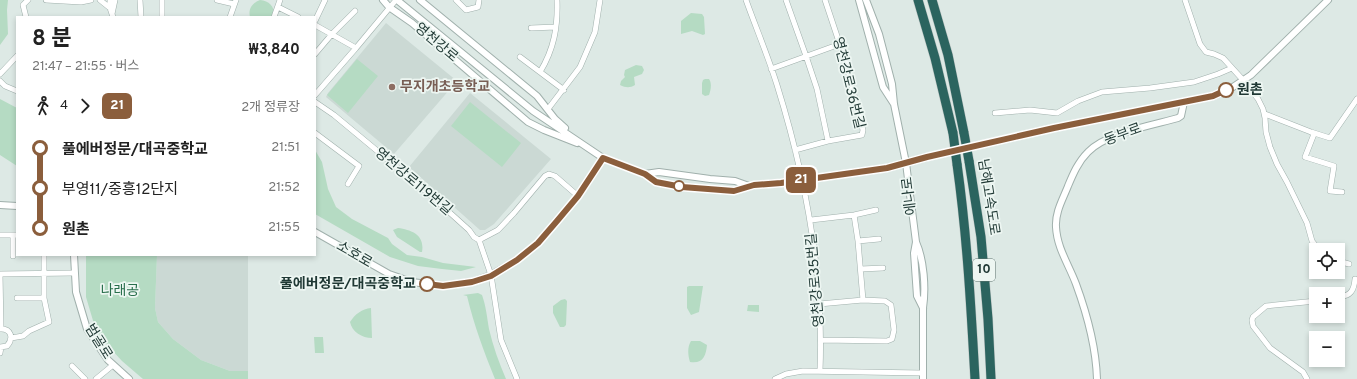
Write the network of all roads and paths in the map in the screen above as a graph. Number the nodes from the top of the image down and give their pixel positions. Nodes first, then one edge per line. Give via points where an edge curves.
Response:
1 (28, 0) edge
2 (46, 0) edge
3 (91, 0) edge
4 (100, 0) edge
5 (110, 0) edge
6 (115, 0) edge
7 (140, 0) edge
8 (162, 0) edge
9 (217, 0) edge
10 (280, 0) edge
11 (325, 0) edge
12 (383, 0) edge
13 (396, 0) edge
14 (420, 0) edge
15 (456, 0) edge
16 (478, 0) edge
17 (557, 0) edge
18 (600, 0) edge
19 (746, 0) edge
20 (786, 0) edge
21 (825, 0) edge
22 (859, 0) edge
23 (866, 0) edge
24 (918, 0) edge
25 (932, 0) edge
26 (1185, 0) edge
27 (1328, 0) edge
28 (235, 2) edge
29 (278, 7) junction
30 (389, 7) junction
31 (110, 8) junction
32 (355, 11) dead end
33 (112, 15) edge
34 (26, 16) edge
35 (141, 16) edge
36 (162, 16) edge
37 (230, 16) edge
38 (274, 16) edge
39 (296, 16) edge
40 (316, 19) edge
41 (316, 26) edge
42 (556, 27) junction
43 (531, 28) dead end
44 (332, 34) junction
45 (840, 44) junction
46 (356, 48) junction
47 (316, 53) edge
48 (806, 56) junction
49 (16, 57) edge
50 (520, 57) dead end
51 (1232, 68) junction
52 (771, 69) junction
53 (540, 72) junction
54 (0, 74) edge
55 (1243, 80) junction
56 (0, 81) edge
57 (564, 90) junction
58 (16, 91) edge
59 (316, 94) edge
60 (1357, 99) edge
61 (1184, 102) junction
62 (316, 103) edge
63 (894, 104) junction
64 (548, 110) junction
65 (995, 113) dead end
66 (1265, 114) junction
67 (316, 134) edge
68 (1314, 134) junction
69 (828, 140) junction
70 (591, 149) junction
71 (795, 150) junction
72 (603, 158) junction
73 (906, 163) junction
74 (645, 174) junction
75 (802, 180) junction
76 (348, 184) dead end
77 (750, 186) junction
78 (1342, 192) dead end
79 (578, 196) junction
80 (0, 205) edge
81 (16, 206) edge
82 (876, 210) dead end
83 (854, 215) junction
84 (811, 220) junction
85 (316, 233) edge
86 (0, 235) edge
87 (15, 235) edge
88 (879, 239) dead end
89 (479, 240) junction
90 (858, 241) junction
91 (1314, 243) edge
92 (13, 256) dead end
93 (44, 256) edge
94 (74, 256) edge
95 (1345, 263) edge
96 (1349, 264) dead end
97 (883, 268) dead end
98 (861, 269) junction
99 (0, 274) edge
100 (44, 274) junction
101 (74, 274) junction
102 (491, 276) junction
103 (1355, 280) dead end
104 (1345, 296) edge
105 (17, 298) dead end
106 (44, 298) junction
107 (863, 300) junction
108 (1309, 302) edge
109 (819, 304) junction
110 (0, 328) edge
111 (11, 338) junction
112 (821, 340) junction
113 (0, 349) edge
114 (113, 365) junction
115 (72, 366) dead end
116 (820, 371) junction
117 (923, 376) edge
118 (85, 379) edge
119 (96, 379) edge
120 (129, 379) edge
121 (517, 379) edge
122 (775, 379) edge
123 (975, 379) edge
124 (991, 379) edge
125 (1097, 379) edge
126 (1307, 379) edge

1 - 34 street via 23,5
2 - 3 street
4 - 31 street
5 - 31 street
6 - 33 street
7 - 35 street
8 - 36 street
9 - 28 street
10 - 29 street
11 - 40 street
12 - 30 street, 영천강로
13 - 30 street
13 - 70 street, 영천강로 via 534,111
14 - 64 street, 영천강로 via 537,96
15 - 16 street via 466,10 478,7
17 - 42 street
18 - 57 street via 595,32 580,67
19 - 52 street
20 - 48 street
21 - 45 street, 영천강로36번길
22 - 63 street, 에나로 via 883,87
23 - 63 street, 에나로 via 879,34 892,84
24 - 123 highway, 남해고속도로 / 10, bridge via 953,133 964,211
25 - 124 highway, 남해고속도로 / 10, bridge via 948,55 981,237
26 - 51 street via 1200,44 1206,52 1223,58
27 - 55 street
28 - 37 street
29 - 38 street
29 - 39 street
30 - 46 street
30 - 70 street, 영천강로 via 412,23 528,122
31 - 33 street
32 - 44 street
41 - 44 street
42 - 43 street
42 - 53 street via 553,47
44 - 46 street
44 - 47 street
45 - 48 street
45 - 69 street, 영천강로36번길 via 863,130 862,135
46 - 59 street
48 - 52 street
48 - 69 street via 817,89
49 - 54 street
50 - 53 street
51 - 55 street
51 - 65 street via 1194,82 1102,92 1057,113 1030,110
52 - 71 street
53 - 57 street
55 - 61 street via 1213,96
55 - 66 street via 1258,99
56 - 58 street
57 - 64 street
60 - 68 street via 1330,138
61 - 73 street, 영천강로 via 1054,128
61 - 125 street, 동부로 via 1181,116 1178,118 1113,136 1088,152 1076,169 1059,207 1056,226 1058,242 1076,284 1089,329 1096,357
62 - 89 street, 영천강로119번길 via 428,193
63 - 73 street, 에나로
64 - 70 street, 영천강로 via 564,128
66 - 68 street
66 - 91 street via 1270,147 1307,223
67 - 76 street, 영천강로119번길 via 359,166
68 - 78 street via 1305,158 1334,166 1330,191
69 - 71 street, 영천강로36번길
70 - 72 street, 영천강로
71 - 75 street
72 - 74 street, 영천강로
72 - 79 street, 소호로
73 - 75 street, 영천강로
73 - 117 street, 에나로 via 916,242 921,252 925,296
74 - 77 street, 영천강로 via 659,172 735,181
74 - 77 street, 영천강로 via 656,182 682,187 734,191
75 - 77 street, 영천강로
75 - 84 street, 영천강로35번길
79 - 89 street via 555,176 549,174 498,230
79 - 102 street, 소호로 via 538,243
80 - 81 street
82 - 83 street, 영천강로35번길
83 - 84 street, 영천강로35번길
83 - 90 street
84 - 109 street, 영천강로35번길
85 - 102 street, 소호로 via 388,274 412,282 443,286
86 - 87 street
87 - 92 street
88 - 90 street
89 - 102 street, 영천강로119번길
90 - 98 street
93 - 100 street
94 - 101 street, 범골로
95 - 96 street
97 - 98 street
98 - 107 street
99 - 100 street
99 - 110 street
100 - 101 street
100 - 106 street
101 - 114 street, 범골로 via 76,292 87,329
102 - 121 street, 영천강로119번길 via 501,340
103 - 104 street via 1353,290
105 - 106 street
106 - 111 street via 49,322 23,336
107 - 109 street
107 - 112 street, 영천강로35번길 via 885,301 891,305 894,330 892,339
108 - 126 street via 1266,306 1252,320 1253,326 1270,348 1303,372
109 - 112 street, 영천강로35번길
110 - 111 street via 7,330
111 - 113 street via 7,346
112 - 116 street, 영천강로35번길
114 - 119 street
114 - 120 street, 범골로
115 - 118 street
116 - 117 street
116 - 122 street via 786,374

